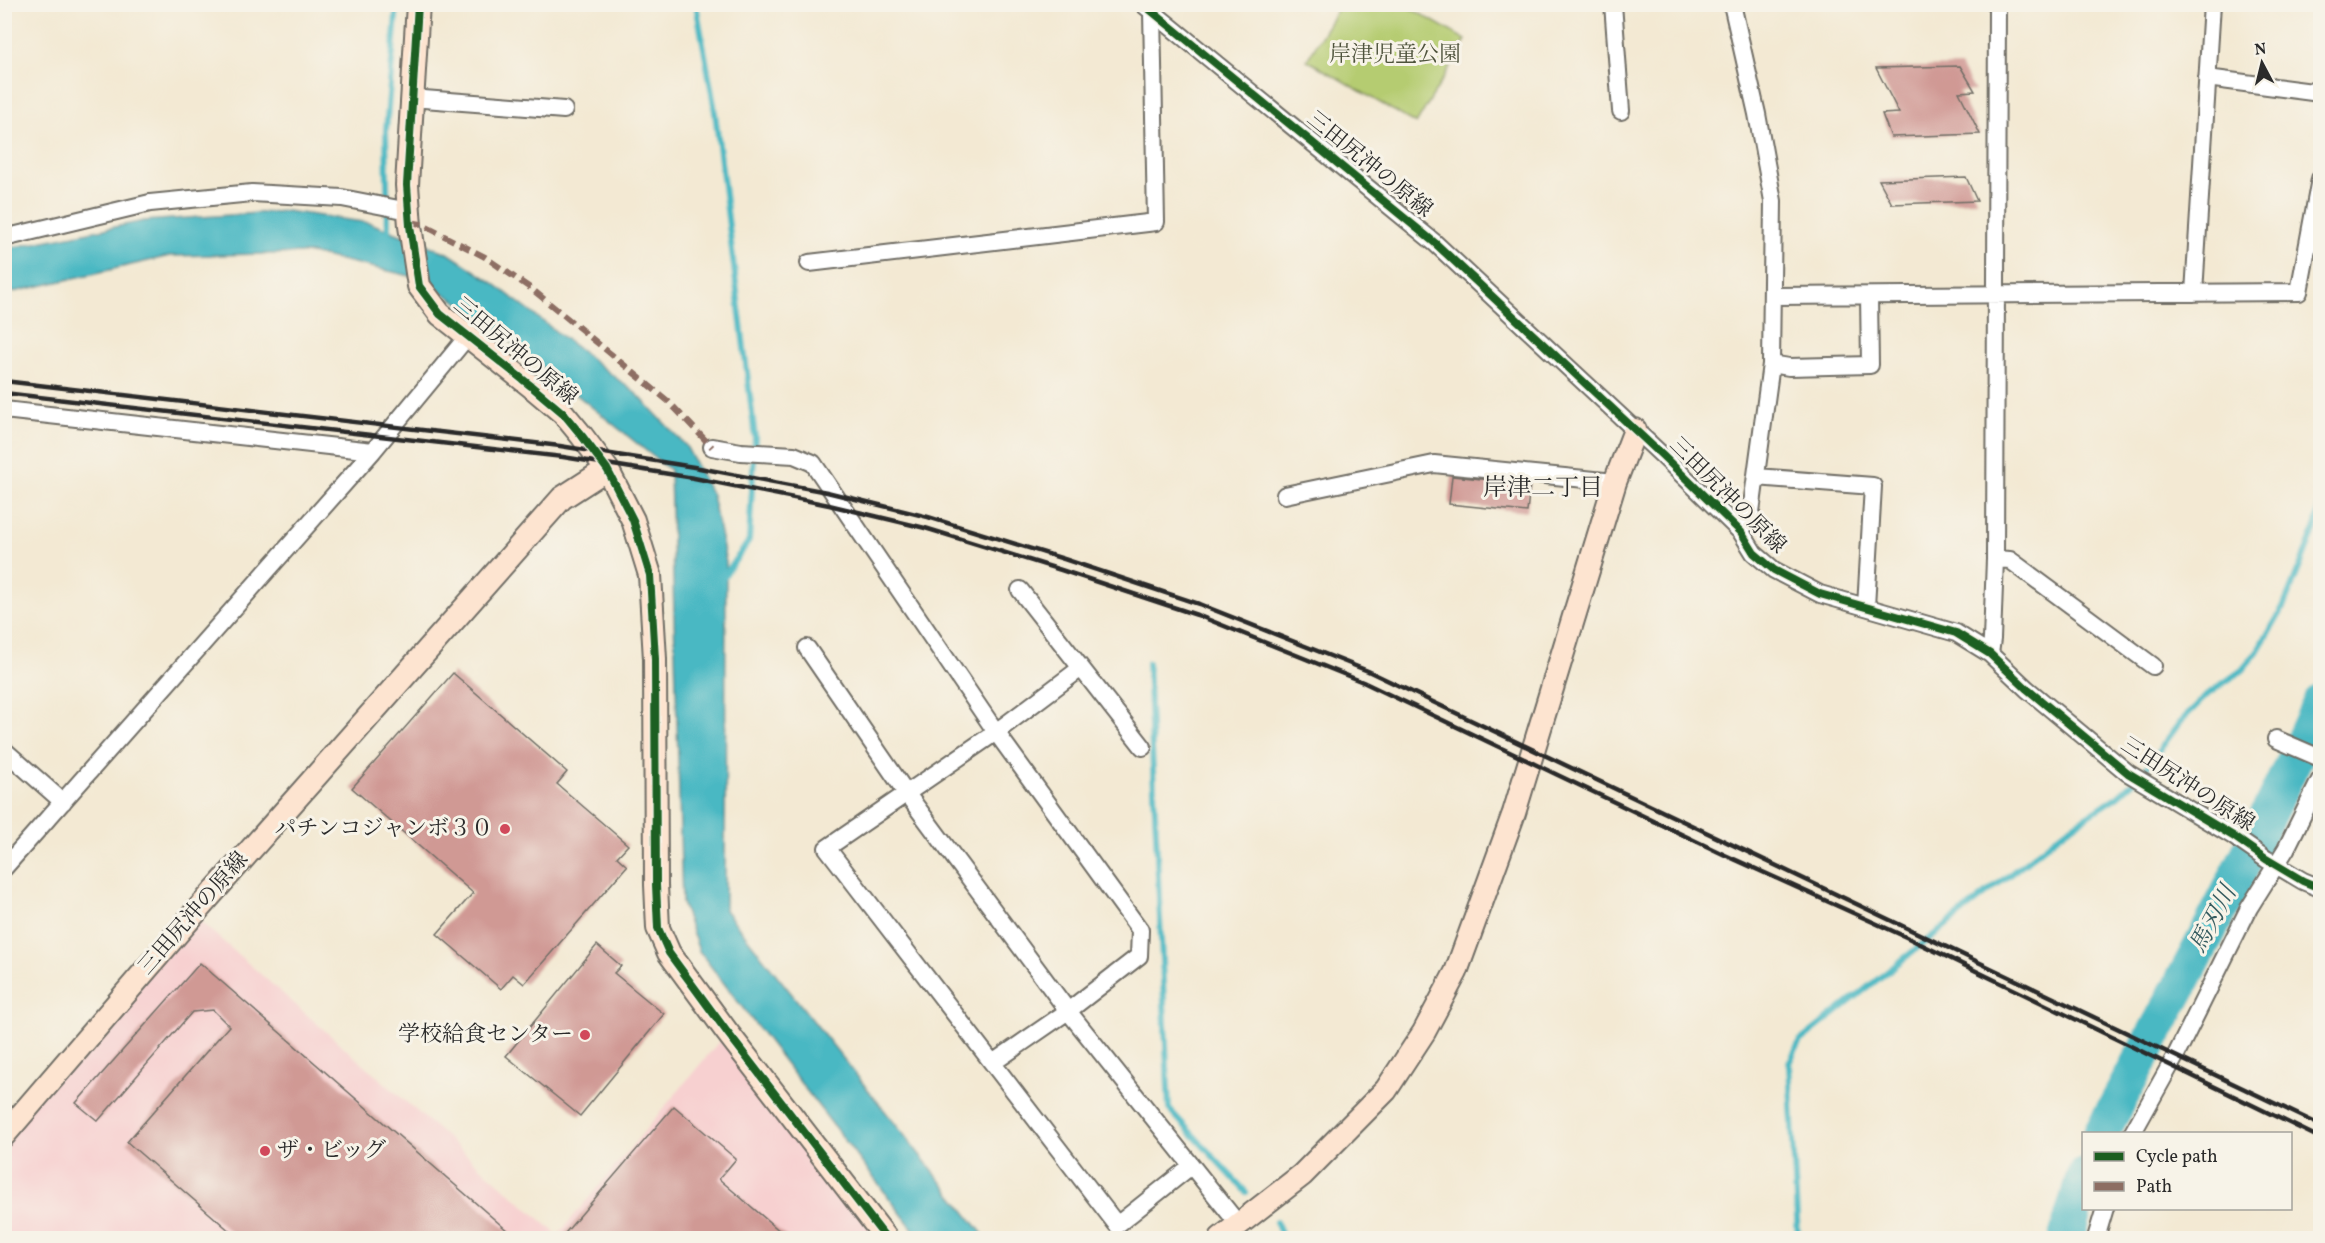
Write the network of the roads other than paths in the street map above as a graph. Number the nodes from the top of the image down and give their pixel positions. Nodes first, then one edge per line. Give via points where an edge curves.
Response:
1 (418, 4) edge
2 (1613, 4) edge
3 (1732, 4) edge
4 (1997, 4) edge
5 (2212, 4) edge
6 (1148, 8) edge
7 (2207, 78) junction
8 (2320, 93) edge
9 (411, 98) junction
10 (564, 110) dead end
11 (1622, 111) dead end
12 (2320, 179) edge
13 (410, 219) junction
14 (4, 238) edge
15 (809, 263) dead end
16 (2194, 293) junction
17 (1995, 295) junction
18 (1773, 296) junction
19 (1869, 296) junction
20 (467, 337) junction
21 (1771, 364) junction
22 (4, 410) edge
23 (1635, 430) junction
24 (712, 447) dead end
25 (373, 451) junction
26 (607, 469) junction
27 (1756, 477) junction
28 (1615, 482) junction
29 (1285, 495) dead end
30 (1741, 532) junction
31 (1995, 559) junction
32 (1020, 590) dead end
33 (1866, 608) junction
34 (807, 648) dead end
35 (1990, 654) junction
36 (2153, 666) dead end
37 (1081, 668) junction
38 (996, 732) junction
39 (2279, 739) dead end
40 (1143, 747) dead end
41 (4, 750) edge
42 (2320, 758) edge
43 (2320, 780) edge
44 (907, 794) junction
45 (63, 802) junction
46 (2271, 862) junction
47 (4, 868) edge
48 (2320, 888) edge
49 (1068, 1011) junction
50 (994, 1062) junction
51 (2133, 1132) edge
52 (4, 1135) edge
53 (1191, 1166) junction
54 (2105, 1210) edge
55 (1239, 1225) junction
56 (886, 1239) edge
57 (1221, 1239) edge
58 (2096, 1239) edge

1 - 9 street, 三田尻沖の原線
2 - 11 street
3 - 18 street via 1773,201
4 - 17 street
5 - 7 street
6 - 15 street via 1156,222
6 - 23 street, 三田尻沖の原線 via 1435,243
7 - 8 street
7 - 16 street
9 - 10 street
9 - 13 street, 三田尻沖の原線 via 407,185
12 - 16 street via 2299,292
13 - 14 street via 342,198 252,193 150,203
13 - 20 street, 三田尻沖の原線 via 419,286 440,314
16 - 17 street
17 - 19 street
17 - 31 street
18 - 19 street
18 - 21 street
19 - 21 street via 1870,365
20 - 25 street
20 - 26 street, 三田尻沖の原線 via 563,413
21 - 27 street
22 - 25 street
23 - 28 street
23 - 30 street, 三田尻沖の原線
24 - 38 street via 794,455 813,463
25 - 45 street
26 - 52 street, 三田尻沖の原線 via 562,498
26 - 56 street via 633,520 650,575 655,659 658,928 669,953
27 - 30 street via 1751,512
27 - 33 street via 1873,486
28 - 29 street via 1434,464
28 - 55 street via 1514,813 1456,972 1424,1032 1386,1090 1302,1174
30 - 33 street, 三田尻沖の原線 via 1754,553 1774,570 1820,594
31 - 35 street
31 - 36 street via 2010,560
32 - 37 street
33 - 35 street, 三田尻沖の原線 via 1956,633
34 - 44 street
35 - 46 street, 三田尻沖の原線 via 2128,773
37 - 38 street
37 - 40 street
38 - 44 street
38 - 49 street via 1140,930 1139,956
39 - 42 street
41 - 45 street
43 - 46 street
44 - 49 street
44 - 50 street via 827,848
45 - 47 street
46 - 48 street, 三田尻沖の原線
46 - 51 street via 2176,1055
49 - 50 street
49 - 53 street
50 - 53 street via 1118,1225
53 - 55 street
54 - 58 street
55 - 57 street

